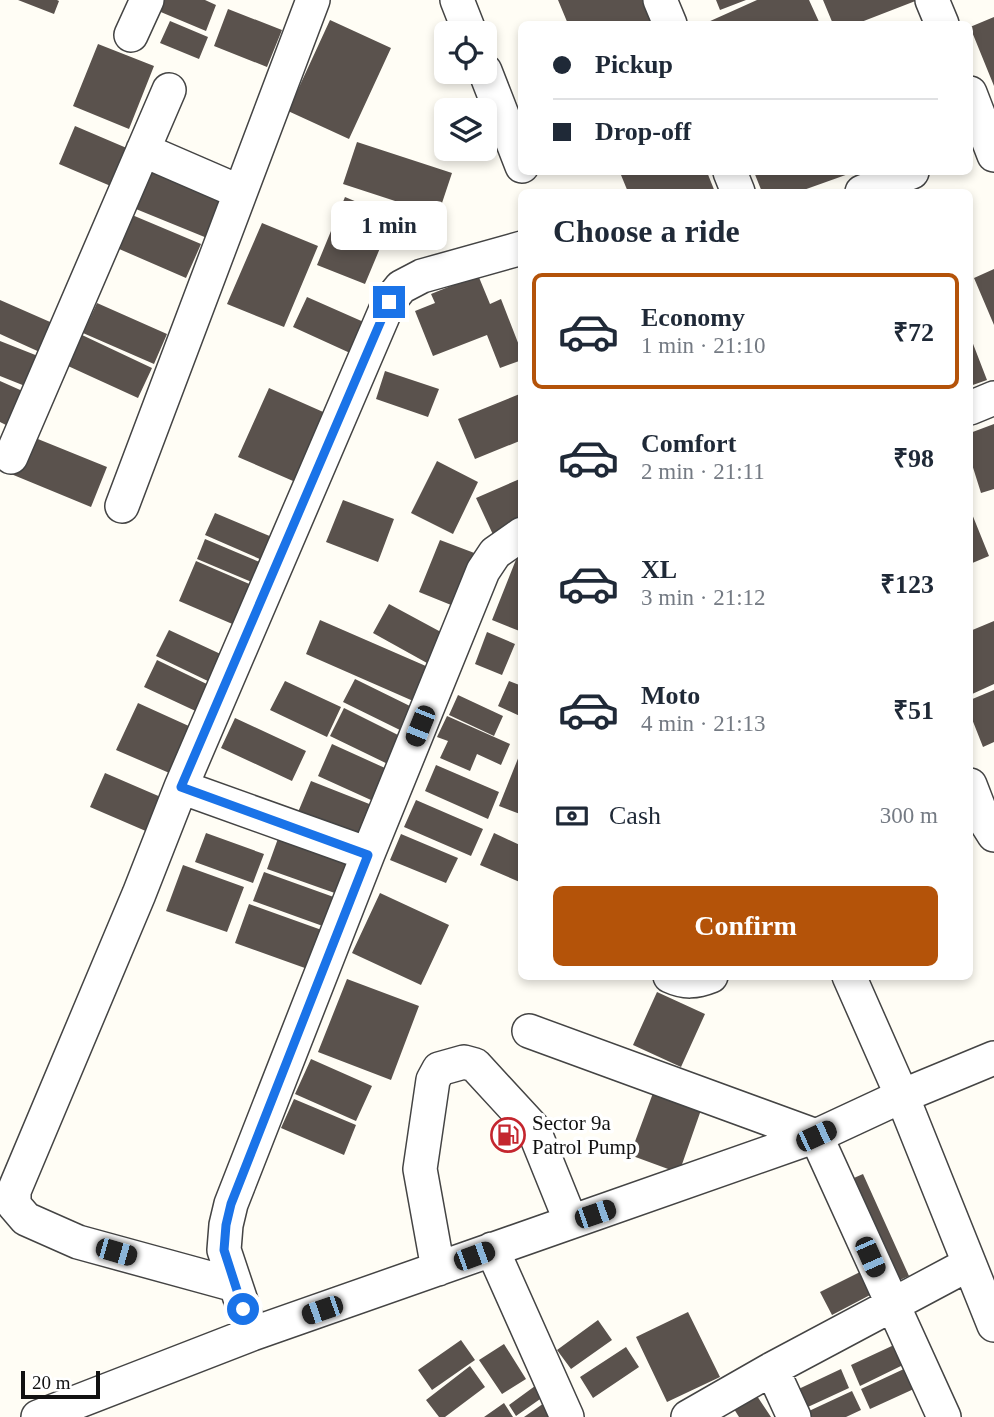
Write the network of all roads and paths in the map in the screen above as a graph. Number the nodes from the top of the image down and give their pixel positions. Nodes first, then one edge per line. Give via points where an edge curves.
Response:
1 (147, 0) edge
2 (313, 0) edge
3 (457, 0) edge
4 (660, 0) edge
5 (932, 0) edge
6 (465, 21) edge
7 (669, 21) edge
8 (941, 21) edge
9 (131, 35) dead end
10 (490, 84) edge
11 (169, 90) dead end
12 (973, 103) edge
13 (986, 145) edge
14 (143, 150) junction
15 (518, 156) edge
16 (904, 175) edge
17 (870, 189) edge
18 (240, 192) junction
19 (518, 249) edge
20 (994, 398) edge
21 (973, 407) edge
22 (11, 457) dead end
23 (122, 506) dead end
24 (518, 537) edge
25 (181, 787) junction
26 (973, 793) edge
27 (994, 835) edge
28 (368, 855) junction
29 (677, 980) edge
30 (701, 980) edge
31 (851, 980) edge
32 (529, 1031) dead end
33 (994, 1058) edge
34 (902, 1096) junction
35 (816, 1136) junction
36 (571, 1222) junction
37 (492, 1249) junction
38 (969, 1264) junction
39 (438, 1269) junction
40 (235, 1285) junction
41 (892, 1306) junction
42 (994, 1325) edge
43 (252, 1334) junction
44 (772, 1368) junction
45 (38, 1417) edge
46 (567, 1417) edge
47 (688, 1417) edge
48 (794, 1417) edge
49 (944, 1417) edge

1 - 9 street
2 - 18 street
3 - 6 street
4 - 7 street
5 - 8 street
10 - 15 street
11 - 14 street
12 - 13 street
14 - 18 street
14 - 22 street
16 - 17 street
18 - 23 street
19 - 25 street via 422,276 401,286 389,302
20 - 21 street
24 - 28 street via 495,553 483,571
25 - 28 street
25 - 40 street via 21,1172 14,1205 26,1219 78,1242
26 - 27 street
28 - 40 street via 231,1204 224,1250
29 - 30 street
31 - 34 street
32 - 35 street
33 - 34 street
34 - 35 street
34 - 38 street
35 - 36 street
35 - 41 street
36 - 37 street
36 - 39 street via 533,1128 475,1065 469,1062 439,1069 433,1080 420,1169
37 - 39 street
37 - 46 street
38 - 41 street
38 - 42 street
39 - 43 street
40 - 43 street
41 - 44 street
41 - 49 street
43 - 45 street
44 - 47 street
44 - 48 street

